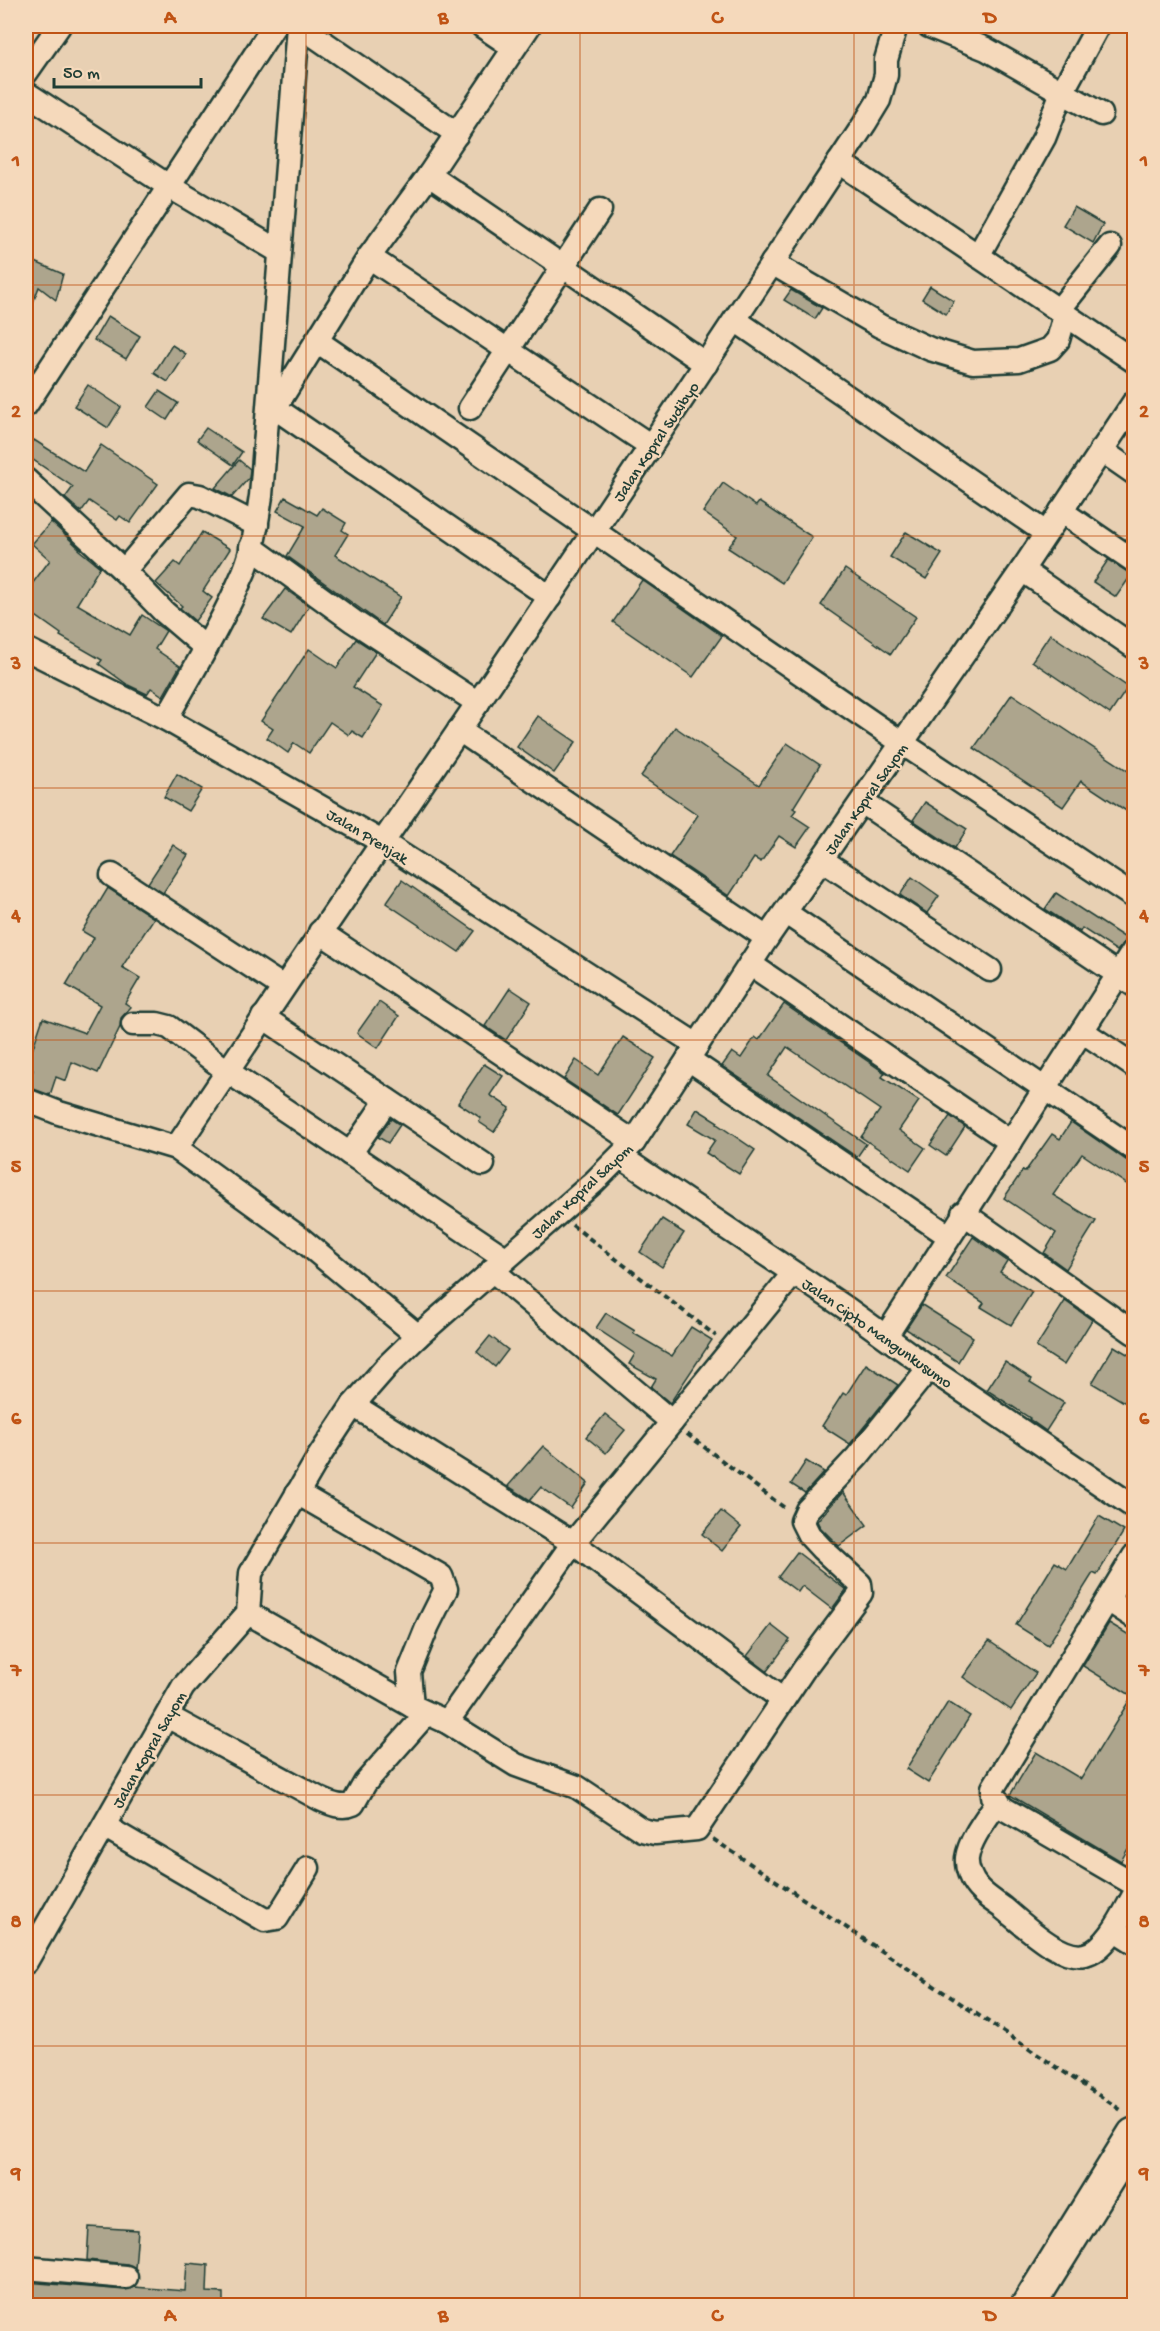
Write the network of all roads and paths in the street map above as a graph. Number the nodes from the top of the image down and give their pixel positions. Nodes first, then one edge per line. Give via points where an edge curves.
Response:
1 (59, 26) edge
2 (274, 26) edge
3 (299, 26) edge
4 (482, 26) edge
5 (529, 26) edge
6 (896, 26) edge
7 (929, 26) edge
8 (1098, 26) edge
9 (513, 47) junction
10 (26, 74) edge
11 (1062, 92) junction
12 (26, 93) edge
13 (1101, 114) dead end
14 (457, 134) junction
15 (839, 162) junction
16 (429, 175) junction
17 (170, 187) junction
18 (600, 210) dead end
19 (1110, 246) dead end
20 (280, 252) junction
21 (978, 256) junction
22 (369, 257) junction
23 (772, 263) junction
24 (561, 267) junction
25 (1062, 313) junction
26 (735, 320) junction
27 (317, 340) junction
28 (508, 349) junction
29 (1134, 361) edge
30 (706, 364) junction
31 (1134, 402) edge
32 (26, 405) edge
33 (470, 408) dead end
34 (271, 414) junction
35 (651, 446) junction
36 (1101, 450) junction
37 (1134, 473) edge
38 (26, 480) edge
39 (1061, 511) junction
40 (257, 525) junction
41 (594, 531) junction
42 (1046, 533) junction
43 (251, 547) junction
44 (1134, 561) edge
45 (1022, 570) junction
46 (124, 571) junction
47 (550, 597) junction
48 (1134, 647) edge
49 (206, 648) junction
50 (26, 649) edge
51 (478, 703) junction
52 (166, 720) junction
53 (459, 730) junction
54 (902, 743) junction
55 (862, 802) junction
56 (382, 842) junction
57 (822, 860) junction
58 (112, 875) dead end
59 (1134, 897) edge
60 (786, 913) junction
61 (320, 932) junction
62 (767, 938) junction
63 (1134, 950) edge
64 (750, 964) junction
65 (990, 970) dead end
66 (1127, 979) edge
67 (283, 987) junction
68 (263, 1017) junction
69 (133, 1024) dead end
70 (1082, 1031) junction
71 (693, 1052) junction
72 (1134, 1066) edge
73 (227, 1071) junction
74 (1045, 1088) junction
75 (26, 1100) edge
76 (387, 1100) junction
77 (1011, 1142) junction
78 (176, 1148) junction
79 (1134, 1149) edge
80 (627, 1150) junction
81 (350, 1154) junction
82 (483, 1164) dead end
83 (558, 1214) junction
84 (963, 1214) junction
85 (949, 1236) junction
86 (499, 1264) junction
87 (794, 1274) junction
88 (1134, 1333) edge
89 (418, 1336) junction
90 (886, 1336) junction
91 (733, 1349) junction
92 (929, 1368) junction
93 (353, 1405) junction
94 (672, 1422) junction
95 (297, 1493) junction
96 (1131, 1497) edge
97 (802, 1521) junction
98 (573, 1543) junction
99 (1134, 1556) edge
100 (1108, 1600) junction
101 (248, 1613) junction
102 (1134, 1617) edge
103 (783, 1700) junction
104 (419, 1710) junction
105 (167, 1716) junction
106 (447, 1722) junction
107 (998, 1801) junction
108 (104, 1826) junction
109 (697, 1829) junction
110 (308, 1868) dead end
111 (1134, 1884) edge
112 (1134, 1895) edge
113 (1115, 1930) junction
114 (1134, 1942) edge
115 (26, 1962) edge
116 (1130, 2123) edge
117 (26, 2268) edge
118 (126, 2277) dead end
119 (1028, 2306) edge

1 - 10 street
2 - 17 street
3 - 14 street
3 - 20 street
4 - 9 street
5 - 9 street
6 - 15 street, Jalan Kopral Sudibyo via 879,100
7 - 11 street via 986,49
8 - 11 street
9 - 14 street
11 - 13 street
11 - 21 street via 1044,138
12 - 17 street
14 - 16 street
15 - 21 street
15 - 23 street, Jalan Kopral Sudibyo
16 - 22 street
16 - 24 street
17 - 20 street
17 - 32 street
18 - 24 street
19 - 25 street
20 - 34 street
21 - 25 street
22 - 27 street
22 - 28 street
23 - 25 street via 880,326 930,349 973,362 1019,360 1050,349 1058,340
23 - 26 street, Jalan Kopral Sudibyo
24 - 28 street
24 - 30 street
25 - 29 street
26 - 30 street, Jalan Kopral Sudibyo
26 - 42 street
27 - 34 street
27 - 41 street
28 - 33 street
28 - 35 street
30 - 35 street, Jalan Kopral Sudibyo
31 - 36 street, Jalan Kopral Sayom
34 - 40 street
34 - 47 street
35 - 41 street, Jalan Kopral Sudibyo
36 - 37 street
36 - 39 street, Jalan Kopral Sayom
38 - 46 street
39 - 42 street, Jalan Kopral Sayom
39 - 44 street
40 - 43 street
40 - 46 street via 189,494
41 - 47 street, Jalan Kopral Sudibyo
41 - 54 street
42 - 45 street, Jalan Kopral Sayom
43 - 49 street via 244,571
43 - 51 street via 353,621
45 - 48 street
45 - 54 street, Jalan Kopral Sayom
46 - 49 street
47 - 51 street, Jalan Kopral Sudibyo
49 - 52 street
50 - 52 street, Jalan Prenjak
51 - 53 street, Jalan Kopral Sudibyo
52 - 56 street, Jalan Prenjak
53 - 56 street, Jalan Kopral Sudibyo
53 - 62 street
54 - 55 street, Jalan Kopral Sayom
54 - 59 street
55 - 57 street, Jalan Kopral Sayom
55 - 66 street
56 - 61 street, Jalan Kopral Sudibyo
56 - 71 street, Jalan Prenjak
57 - 60 street, Jalan Kopral Sayom
57 - 65 street
58 - 67 street
60 - 62 street, Jalan Kopral Sayom
60 - 74 street
61 - 67 street, Jalan Kopral Sudibyo
61 - 80 street, Jalan Cipto Mangunkusumo
62 - 64 street, Jalan Kopral Sayom
63 - 66 street
64 - 71 street, Jalan Kopral Sayom
64 - 77 street
66 - 70 street
67 - 68 street, Jalan Kopral Sudibyo
68 - 73 street, Jalan Kopral Sudibyo
68 - 76 street
69 - 73 street via 169,1027
70 - 72 street
70 - 74 street
71 - 80 street, Jalan Kopral Sayom
71 - 85 street, Jalan Prenjak
73 - 78 street, Jalan Kopral Sudibyo
73 - 81 street
74 - 77 street
74 - 79 street
75 - 78 street
76 - 81 street
76 - 82 street
77 - 84 street
78 - 89 street via 300,1238
80 - 83 street, Jalan Kopral Sayom
80 - 87 street, Jalan Cipto Mangunkusumo
81 - 86 street
83 - 86 street, Jalan Kopral Sayom
83 - 91 path
84 - 85 street
84 - 88 street
85 - 90 street
86 - 89 street, Jalan Kopral Sayom
86 - 94 street
87 - 90 street, Jalan Cipto Mangunkusumo
87 - 91 street
89 - 93 street, Jalan Kopral Sayom
90 - 92 street, Jalan Cipto Mangunkusumo
91 - 94 street
92 - 96 street, Jalan Cipto Mangunkusumo
92 - 97 street via 857,1457 807,1510
93 - 95 street, Jalan Kopral Sayom
93 - 98 street
94 - 97 path
94 - 98 street
95 - 101 street, Jalan Kopral Sayom via 251,1573
95 - 104 street via 444,1580 446,1590 409,1672
97 - 103 street via 815,1542 862,1588
98 - 103 street
98 - 106 street
99 - 100 street
100 - 102 street
100 - 107 street via 996,1781 993,1796
101 - 104 street
101 - 105 street, Jalan Kopral Sayom via 183,1687
103 - 109 street
104 - 105 street via 353,1804 345,1806 320,1799
104 - 106 street
105 - 108 street, Jalan Kopral Sayom
106 - 109 street via 516,1765 577,1787 642,1830 655,1833
107 - 111 street via 1003,1808
107 - 113 street via 972,1843 967,1859 969,1873 978,1888 1042,1940 1070,1954 1086,1955
108 - 110 street via 265,1920 277,1918
108 - 115 street, Jalan Kopral Sayom
109 - 116 path
112 - 113 street
113 - 114 street
116 - 119 highway
117 - 118 street

